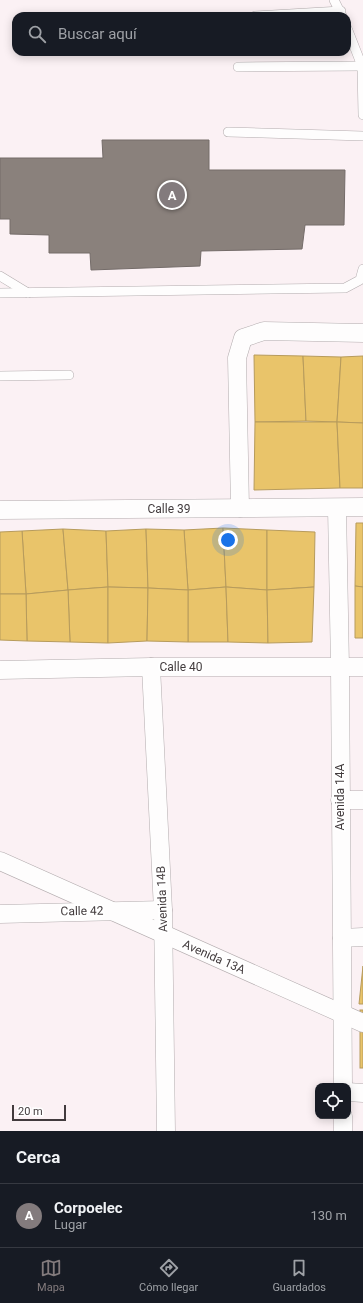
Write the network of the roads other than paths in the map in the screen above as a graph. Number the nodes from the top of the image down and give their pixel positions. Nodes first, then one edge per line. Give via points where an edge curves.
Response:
1 (334, 0) edge
2 (340, 12) edge
3 (351, 38) edge
4 (362, 66) edge
5 (238, 67) dead end
6 (363, 115) edge
7 (228, 132) dead end
8 (363, 136) edge
9 (363, 269) edge
10 (0, 276) edge
11 (0, 294) edge
12 (29, 294) junction
13 (363, 333) edge
14 (69, 375) dead end
15 (0, 376) edge
16 (240, 508) junction
17 (337, 508) junction
18 (363, 508) edge
19 (0, 510) edge
20 (150, 667) junction
21 (340, 667) junction
22 (363, 667) edge
23 (0, 670) edge
24 (340, 800) junction
25 (363, 800) edge
26 (0, 861) edge
27 (163, 910) junction
28 (0, 914) edge
29 (363, 937) edge
30 (342, 938) junction
31 (363, 1023) edge
32 (343, 1083) edge
33 (351, 1092) edge
34 (363, 1092) edge
35 (343, 1119) edge
36 (166, 1131) edge
37 (343, 1131) edge

1 - 2 lane
3 - 4 lane
4 - 5 lane
4 - 6 lane
7 - 8 lane
9 - 12 lane via 360,280 345,288
10 - 12 lane
11 - 12 lane
13 - 16 street via 264,331 243,338 238,358
14 - 15 lane
16 - 17 street, Calle 39
16 - 19 street, Calle 39
17 - 18 street, Calle 39
17 - 21 street, Avenida 14A
20 - 21 street, Calle 40
20 - 23 street, Calle 40
20 - 27 street, Avenida 14B
21 - 22 street, Calle 40
21 - 24 street, Avenida 14A
24 - 25 street
24 - 30 street, Avenida 14A
26 - 31 street, Avenida 13A
27 - 28 street, Calle 42
27 - 36 street, Avenida 14B
29 - 30 street
30 - 32 street, Avenida 14A
33 - 34 street
35 - 37 street

